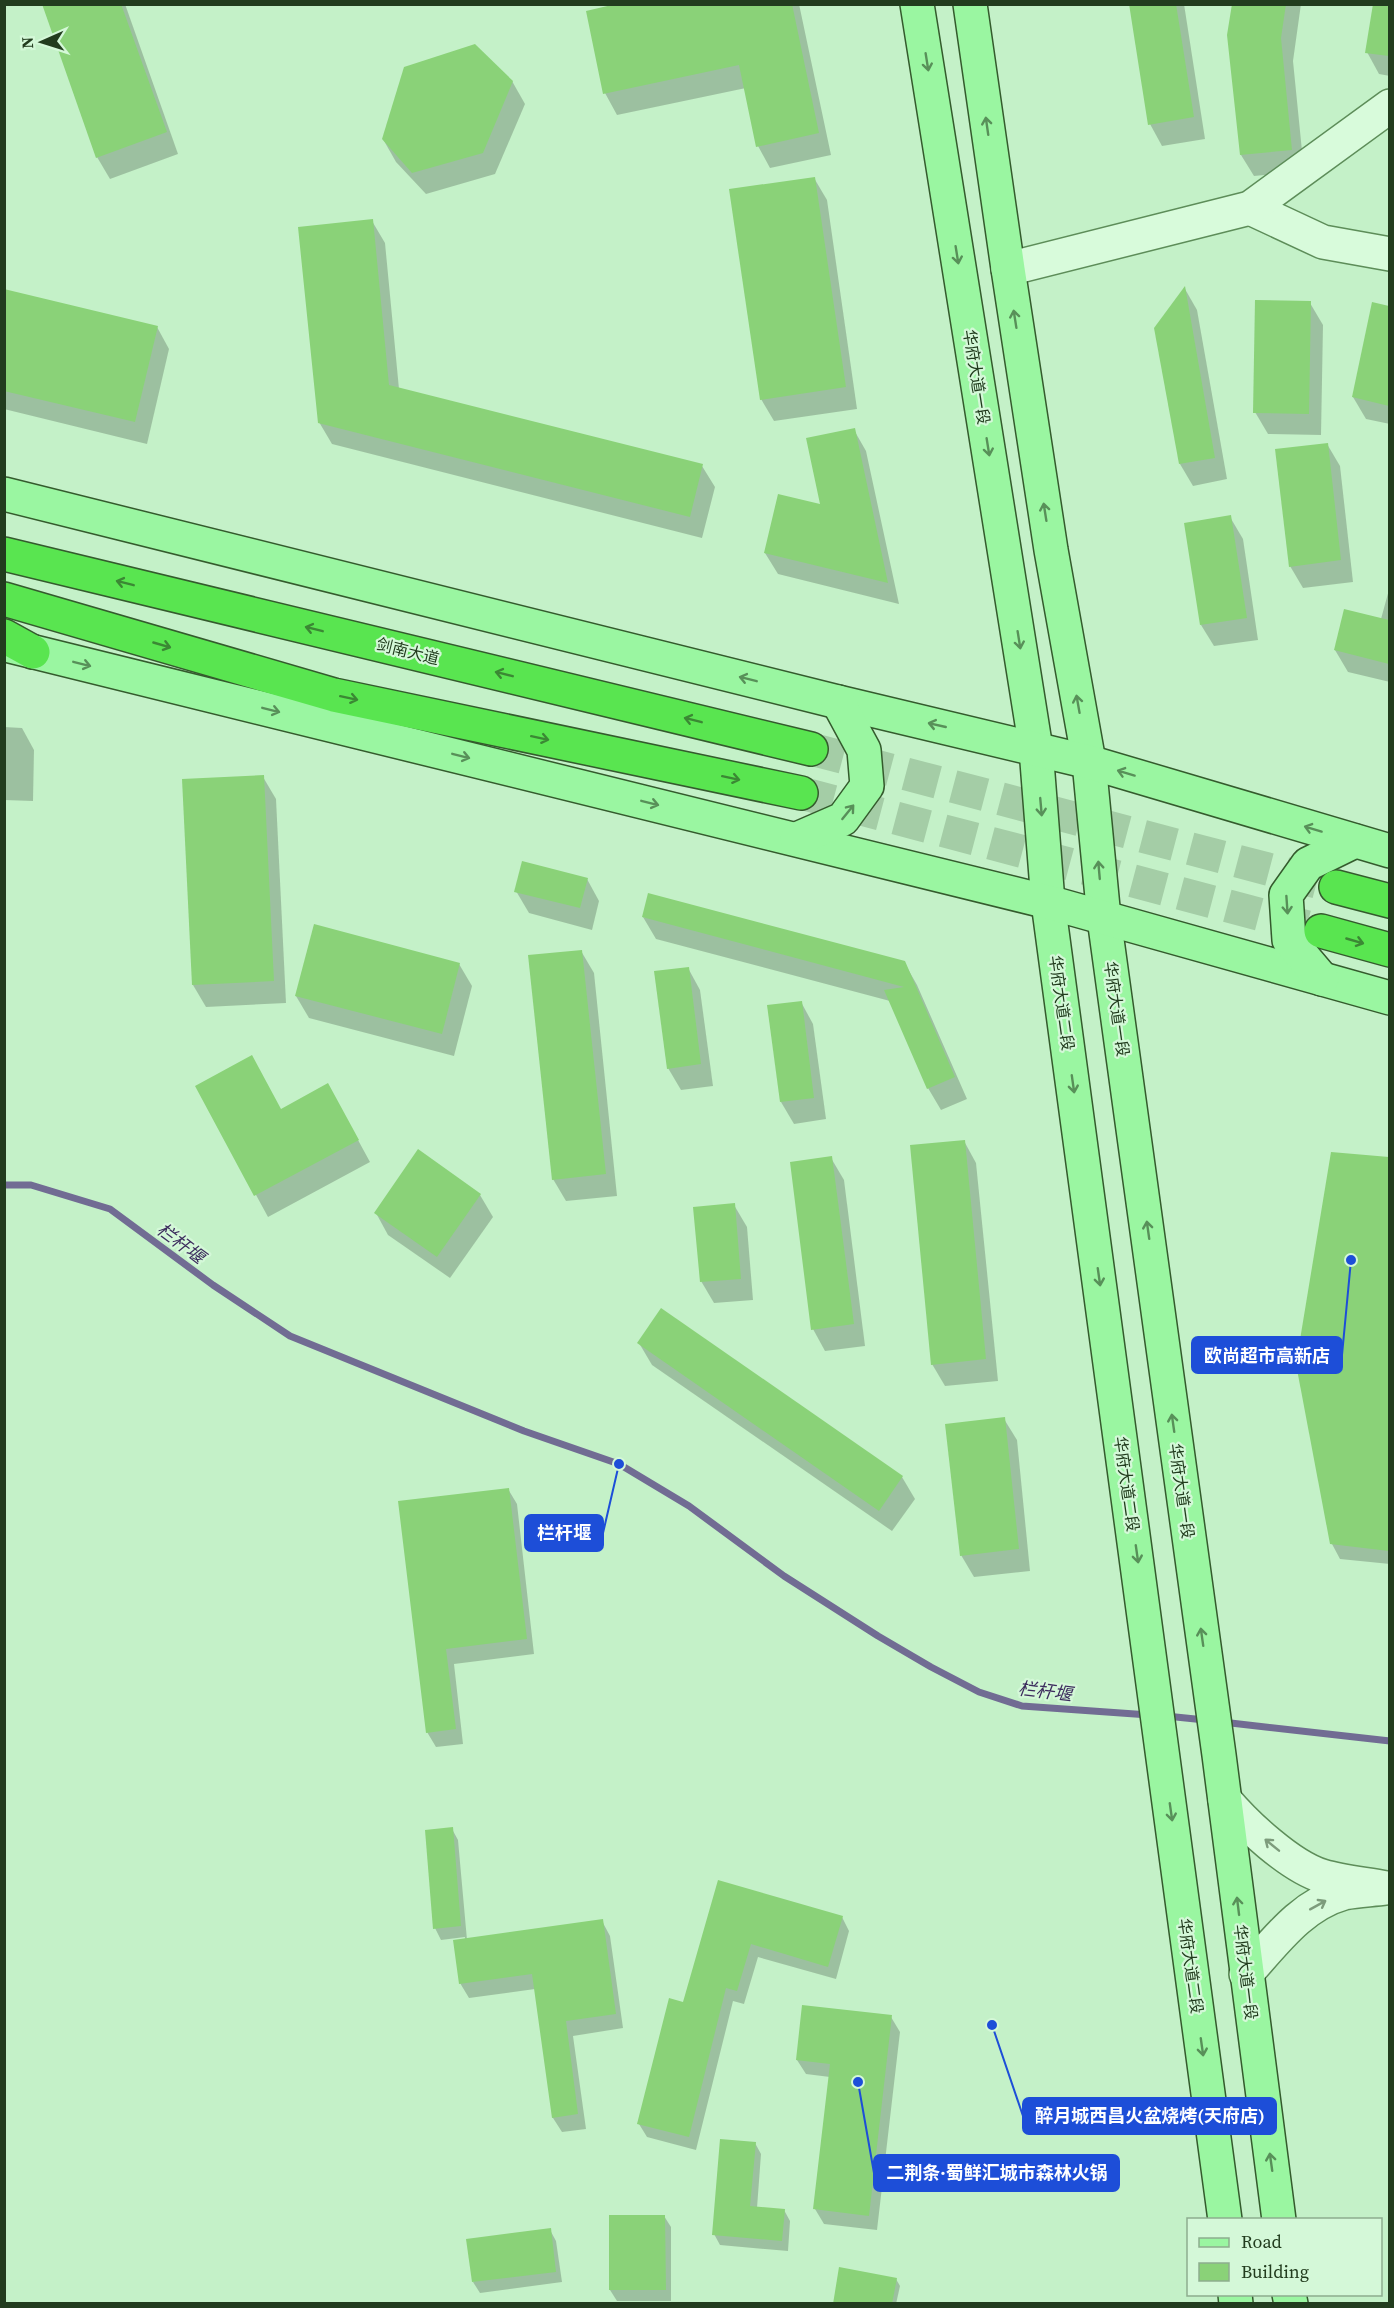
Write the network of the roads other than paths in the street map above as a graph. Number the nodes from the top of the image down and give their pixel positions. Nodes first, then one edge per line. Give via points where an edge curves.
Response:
1 (918, 4) edge
2 (970, 4) edge
3 (1389, 106) edge
4 (1250, 208) junction
5 (1389, 254) edge
6 (1008, 269) junction
7 (4, 494) edge
8 (4, 554) edge
9 (4, 599) edge
10 (4, 636) edge
11 (19, 648) edge
12 (838, 702) junction
13 (811, 749) tunnel mouth
14 (1036, 749) junction
15 (1089, 762) junction
16 (801, 793) tunnel mouth
17 (797, 839) junction
18 (1355, 841) junction
19 (1389, 851) edge
20 (1336, 887) tunnel mouth
21 (1389, 901) edge
22 (1048, 902) junction
23 (1104, 918) junction
24 (1321, 931) tunnel mouth
25 (1389, 950) edge
26 (1322, 979) junction
27 (1389, 998) edge
28 (1225, 1800) junction
29 (1388, 1888) edge
30 (1246, 1974) junction
31 (1225, 2218) edge
32 (1279, 2218) edge

1 -> 14 main road, 华府大道一段
6 -> 2 main road, 华府大道一段
3 - 4 street
4 - 5 street via 1323,242
4 - 6 street
15 -> 6 main road, 华府大道一段 via 1051,550
12 -> 7 main road
13 -> 8 highway, 剑南大道
9 -> 16 highway via 334,695
10 - 11 highway
11 -> 17 main road
14 -> 12 main road
17 -> 12 main road via 843,819 867,786 864,750
14 - 15 main road
14 -> 22 main road, 华府大道二段
18 -> 15 main road
23 -> 15 main road, 华府大道一段
17 - 22 main road
18 - 19 main road
18 -> 26 main road via 1308,864 1286,895 1289,940
20 - 21 highway
22 - 23 main road
22 -> 31 main road, 华府大道二段
23 - 26 main road
28 -> 23 main road, 华府大道一段
24 -> 25 highway
26 - 27 main road
29 -> 28 street via 1321,1876 1284,1855 1241,1820
30 -> 28 main road, 华府大道一段
30 -> 29 street via 1294,1921 1318,1903 1345,1893
32 -> 30 main road, 华府大道一段

